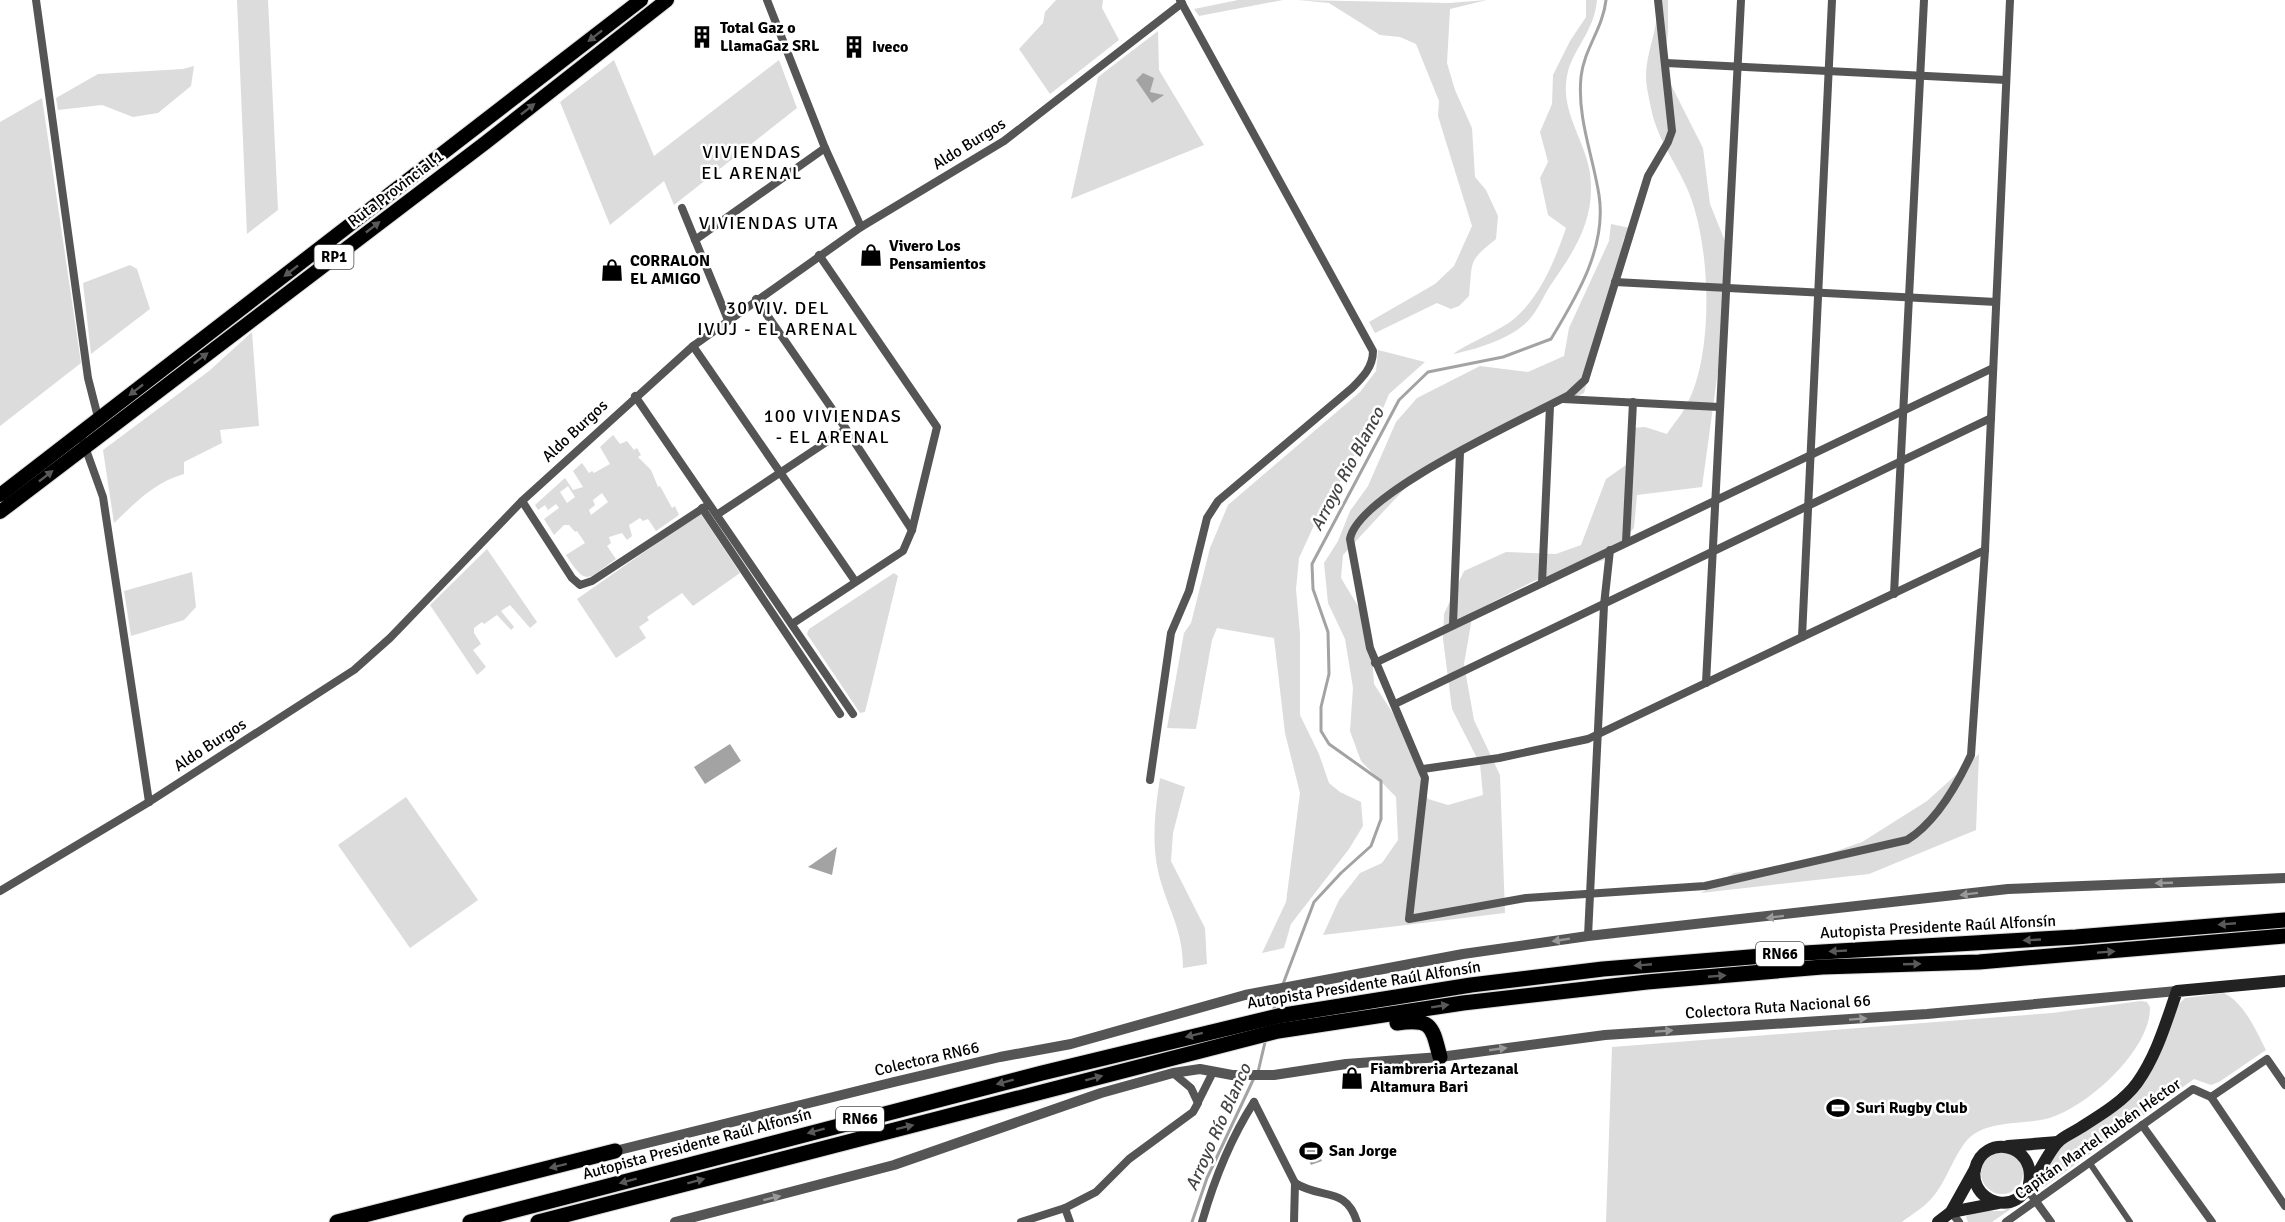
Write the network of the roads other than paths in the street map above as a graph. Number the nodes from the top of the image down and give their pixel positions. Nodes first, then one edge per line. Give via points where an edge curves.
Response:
1 (36, 0) edge
2 (641, 0) edge
3 (667, 0) edge
4 (767, 0) edge
5 (1658, 0) edge
6 (1741, 0) edge
7 (1832, 0) edge
8 (1924, 0) edge
9 (2010, 0) edge
10 (1181, 2) edge
11 (1666, 63) junction
12 (1737, 66) junction
13 (1828, 71) junction
14 (1920, 75) junction
15 (2006, 80) junction
16 (825, 148) junction
17 (682, 208) dead end
18 (861, 227) junction
19 (695, 240) junction
20 (819, 255) junction
21 (1615, 282) junction
22 (1725, 287) junction
23 (1817, 292) junction
24 (1909, 297) junction
25 (756, 299) junction
26 (1996, 302) junction
27 (728, 320) junction
28 (693, 346) junction
29 (1993, 368) junction
30 (635, 396) junction
31 (1562, 399) junction
32 (1633, 402) junction
33 (1550, 406) junction
34 (1719, 407) junction
35 (1903, 411) junction
36 (1991, 418) junction
37 (101, 426) junction
38 (846, 429) junction
39 (83, 439) junction
40 (1460, 452) junction
41 (1810, 455) junction
42 (1900, 462) junction
43 (780, 471) junction
44 (0, 495) edge
45 (1715, 500) junction
46 (522, 501) junction
47 (705, 506) junction
48 (1807, 507) junction
49 (0, 512) edge
50 (718, 514) junction
51 (912, 530) junction
52 (1626, 542) junction
53 (1610, 550) junction
54 (1985, 550) junction
55 (1712, 553) junction
56 (855, 581) junction
57 (1542, 583) junction
58 (1894, 594) junction
59 (1604, 605) junction
60 (792, 624) junction
61 (1454, 624) junction
62 (1802, 637) junction
63 (1376, 663) junction
64 (1706, 683) junction
65 (1395, 704) junction
66 (840, 714) dead end
67 (853, 714) dead end
68 (1598, 735) junction
69 (1423, 770) junction
70 (1150, 780) dead end
71 (149, 802) junction
72 (2285, 878) edge
73 (0, 891) edge
74 (1590, 892) junction
75 (2285, 920) edge
76 (1588, 936) junction
77 (2285, 936) edge
78 (2285, 981) edge
79 (2177, 991) junction
80 (1278, 1029) junction
81 (1440, 1057) junction
82 (1213, 1072) junction
83 (1180, 1080) junction
84 (2285, 1085) edge
85 (2211, 1097) junction
86 (1198, 1103) junction
87 (2142, 1125) junction
88 (2058, 1142) junction
89 (2002, 1147) junction
90 (615, 1151) joint
91 (2089, 1162) junction
92 (1976, 1168) junction
93 (1295, 1183) junction
94 (2028, 1187) junction
95 (2036, 1201) junction
96 (2003, 1203) junction
97 (2285, 1206) edge
98 (1065, 1208) junction
99 (1955, 1217) edge
100 (337, 1222) edge
101 (470, 1222) edge
102 (538, 1222) edge
103 (675, 1222) edge
104 (1021, 1222) edge
105 (1070, 1222) edge
106 (1202, 1222) edge
107 (1294, 1222) edge
108 (1357, 1222) edge
109 (1938, 1222) edge
110 (2006, 1222) edge
111 (2051, 1222) edge
112 (2130, 1222) edge
113 (2212, 1222) edge

1 - 37 street via 88,378
2 -> 37 main road, Ruta Provincial 1 / RP1
37 -> 3 main road, Ruta Provincial 1 / RP1 via 485,143
4 - 16 street
5 - 11 street
6 - 12 street
7 - 13 street
8 - 14 street
9 - 15 street
10 - 18 street, Aldo Burgos via 1004,141
10 - 70 street via 1373,351 1373,361 1352,388 1218,501 1207,518 1189,591 1171,633
11 - 12 street
11 - 21 street via 1672,131 1648,176
12 - 13 street
12 - 22 street
13 - 14 street
13 - 23 street
14 - 15 street
14 - 24 street
15 - 26 street
16 - 18 street
16 - 19 street
17 - 19 street
18 - 20 street, Aldo Burgos
19 - 27 street
20 - 25 street, Aldo Burgos
20 - 51 street via 937,427
21 - 22 street
21 - 31 street via 1585,380
22 - 23 street
22 - 34 street
23 - 24 street
23 - 41 street
24 - 26 street
24 - 35 street
25 - 27 street, Aldo Burgos
25 - 38 street
26 - 29 street
27 - 28 street, Aldo Burgos
28 - 30 street, Aldo Burgos
28 - 43 street
29 - 35 street
29 - 36 street
30 - 46 street, Aldo Burgos
30 - 47 street
31 - 32 street
31 - 33 street
32 - 34 street
32 - 52 street
33 - 40 street
33 - 57 street
34 - 45 street
35 - 41 street
35 - 42 street
36 - 42 street
36 - 54 street
37 - 39 main road, Ruta Provincial 1 / RP1
38 - 43 street
38 - 51 street
39 - 44 main road, Ruta Provincial 1 / RP1
49 -> 39 main road, Ruta Provincial 1 / RP1
39 - 71 street via 103,497
40 - 61 street
40 - 63 street via 1392,492 1352,532 1350,539
41 - 45 street
41 - 48 street
42 - 48 street
42 - 58 street
43 - 50 street
43 - 56 street
45 - 52 street
45 - 55 street
46 - 47 street via 580,585 592,581
46 - 71 street, Aldo Burgos via 354,670
47 - 50 street
47 - 66 street
48 - 55 street
48 - 62 street
50 - 60 street
51 - 56 street via 903,551
52 - 53 street
53 - 57 street
53 - 59 street
54 - 58 street
54 - 74 street via 1971,755 1922,831 1907,840 1705,886
55 - 59 street
55 - 64 street
56 - 60 street
57 - 61 street
58 - 62 street
59 - 65 street
59 - 68 street
60 - 67 street
61 - 63 street
62 - 64 street
63 - 65 street
64 - 68 street
65 - 69 street
68 - 69 street via 1499,758
68 - 74 street
69 - 74 street via 1426,784 1409,919 1526,898
71 - 73 street, Aldo Burgos
72 -> 76 street via 2008,889
74 - 76 street
75 -> 80 highway, Autopista Presidente Raúl Alfonsín / RN66 via 1603,969 1470,985
76 -> 90 street, Colectora RN66 via 1462,954 1245,995 1071,1044 1000,1057
80 -> 77 highway, Autopista Presidente Raúl Alfonsín / RN66 via 1647,982 1822,967 1979,962
78 - 79 main road, Colectora Ruta Nacional 66
81 -> 79 street, Colectora Ruta Nacional 66 via 1605,1035 1927,1014
79 - 88 main road via 2156,1049 2136,1084 2107,1110
80 - 81 highway via 1415,1020 1433,1029
80 -> 101 highway, Autopista Presidente Raúl Alfonsín / RN66 via 1251,1021
102 -> 80 highway, Autopista Presidente Raúl Alfonsín / RN66
81 - 82 street, Colectora Ruta Nacional 66 via 1346,1064 1274,1075
82 - 83 street, Colectora Ruta Nacional 66 via 1200,1069
82 - 86 street
83 - 86 street
103 -> 83 street, Colectora Ruta Nacional 66 via 894,1165 1101,1093
84 - 85 street via 2267,1059
85 - 87 street, Capitán Martel Rubén Héctor via 2193,1089
85 - 97 street
86 - 98 street via 1185,1120 1138,1152 1096,1192
87 - 91 street, Capitán Martel Rubén Héctor
87 - 113 street
88 - 89 main road
88 - 94 main road
89 - 92 main road via 1985,1153
89 - 94 main road via 2025,1158 2029,1167
90 -> 100 highway
91 - 95 street, Capitán Martel Rubén Héctor
91 - 112 street
92 - 96 main road via 1981,1192
92 - 99 main road
93 - 106 street via 1254,1102 1240,1124
93 - 107 street
93 - 108 street via 1309,1191 1346,1200
94 - 95 street
94 - 96 main road via 2017,1199
95 - 110 street, Capitán Martel Rubén Héctor
95 - 111 street
96 - 99 main road
98 - 104 street
98 - 105 street
99 - 109 main road

